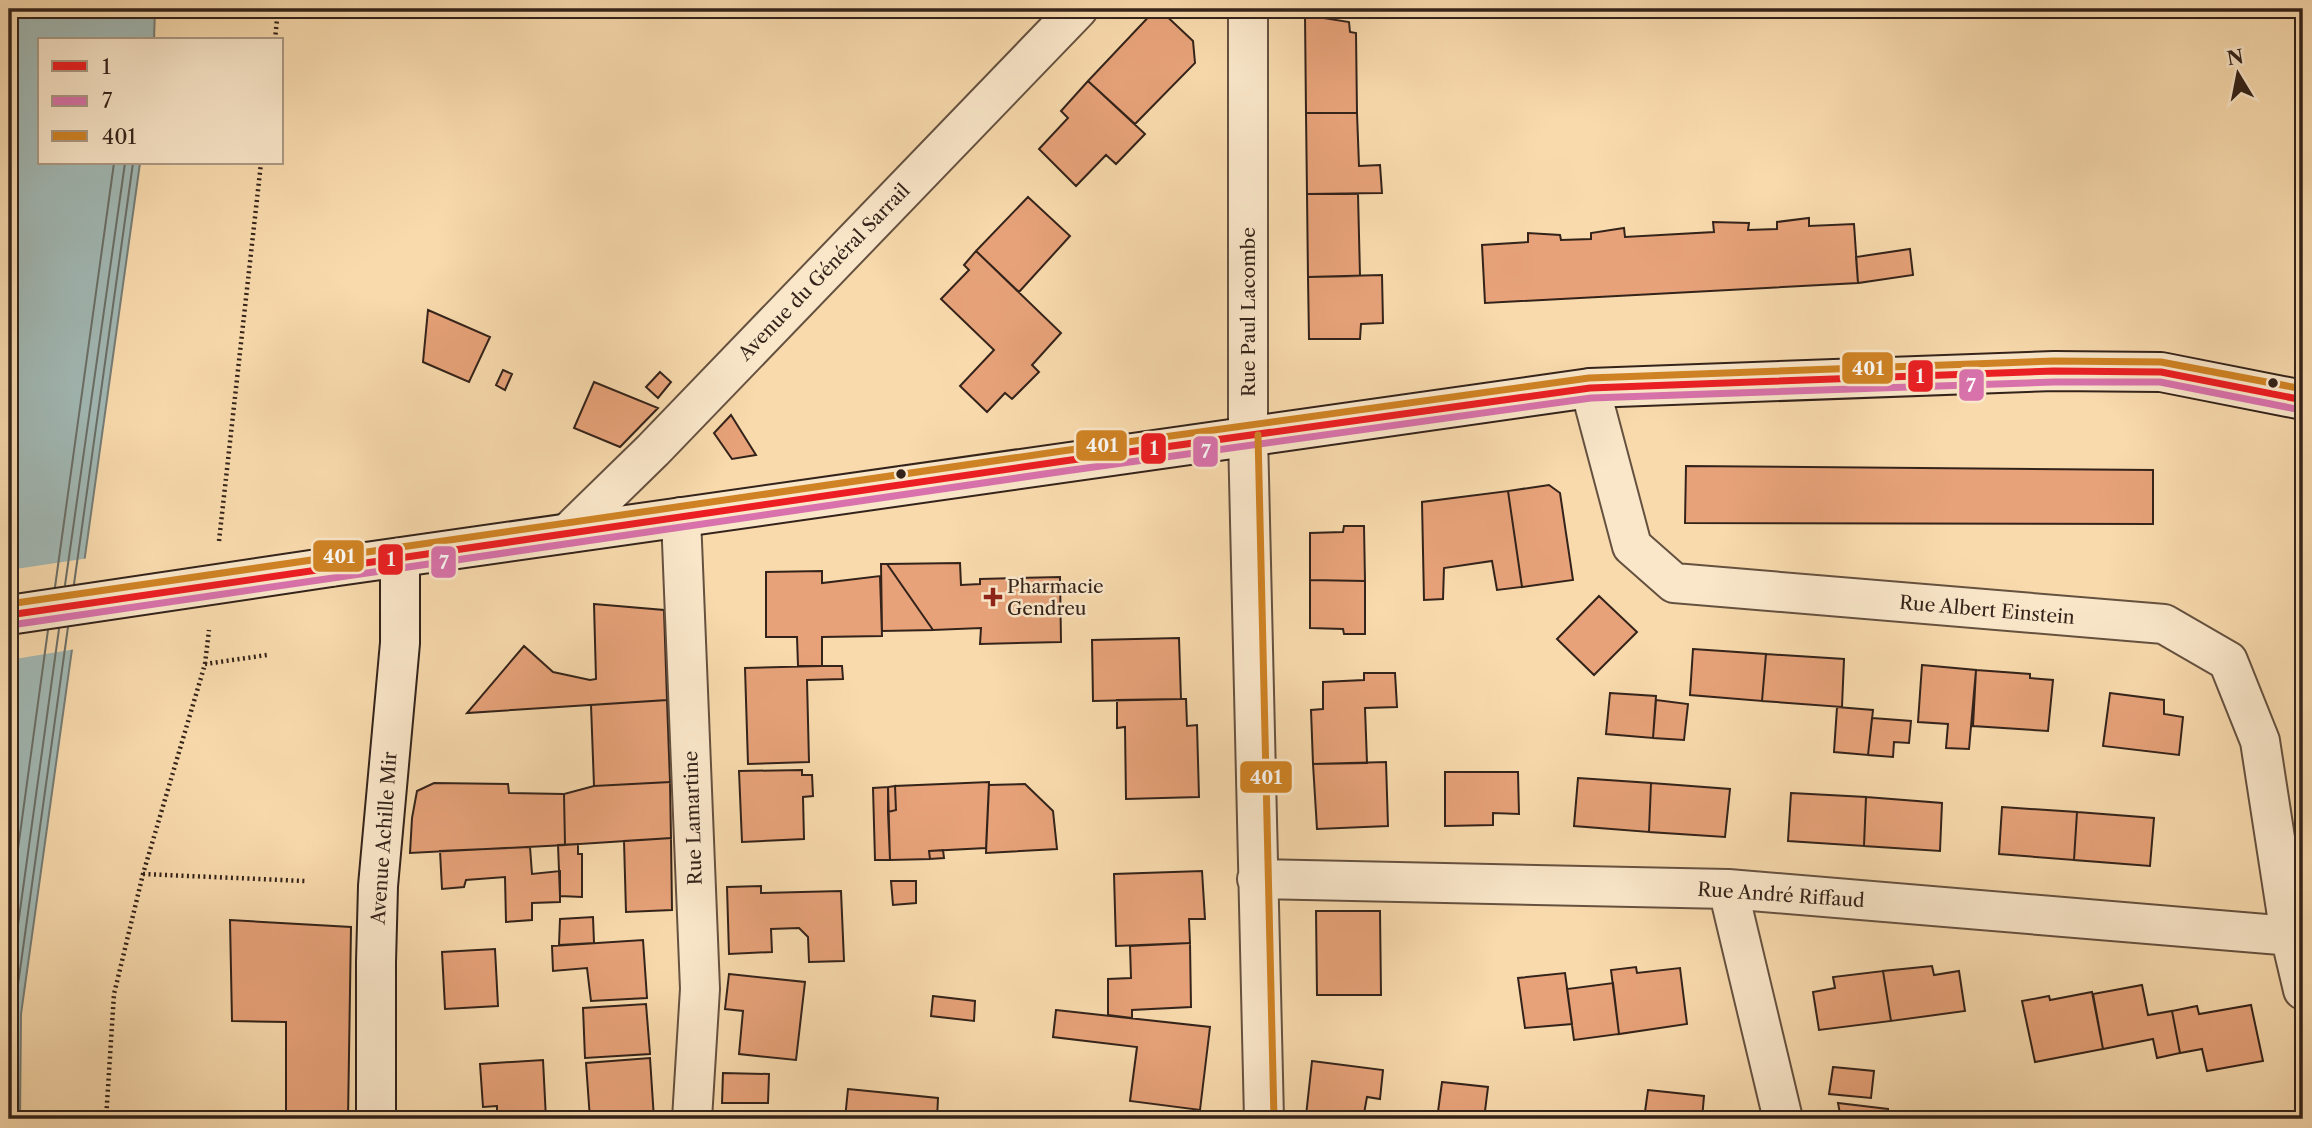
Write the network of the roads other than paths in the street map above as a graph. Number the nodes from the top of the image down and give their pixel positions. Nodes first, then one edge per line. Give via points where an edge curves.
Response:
1 (1078, 9) edge
2 (1248, 9) edge
3 (1590, 388) junction
4 (2303, 400) edge
5 (1248, 435) junction
6 (681, 517) junction
7 (568, 533) junction
8 (400, 557) junction
9 (9, 615) edge
10 (1257, 879) junction
11 (1728, 889) junction
12 (2297, 936) edge
13 (2303, 990) edge
14 (376, 1119) edge
15 (692, 1119) edge
16 (1264, 1119) edge
17 (1783, 1119) edge

1 - 7 street, Avenue du Général Sarrail
2 - 5 street, Rue Paul Lacombe
3 - 4 street via 2054,371 2161,372
3 - 5 street
3 - 12 street, Rue Albert Einstein via 1632,546 1674,583 2164,624 2228,661 2260,741
5 - 6 street
5 - 10 street, Rue Paul Lacombe
6 - 7 street
6 - 15 street, Rue Lamartine via 700,989
7 - 8 street
8 - 9 street, bridge
8 - 14 street, Avenue Achille Mir via 400,643 378,886
10 - 11 street, Rue André Riffaud
10 - 16 street, Rue Paul Lacombe
11 - 12 street, Rue André Riffaud
11 - 17 street
12 - 13 street, Rue Albert Einstein

